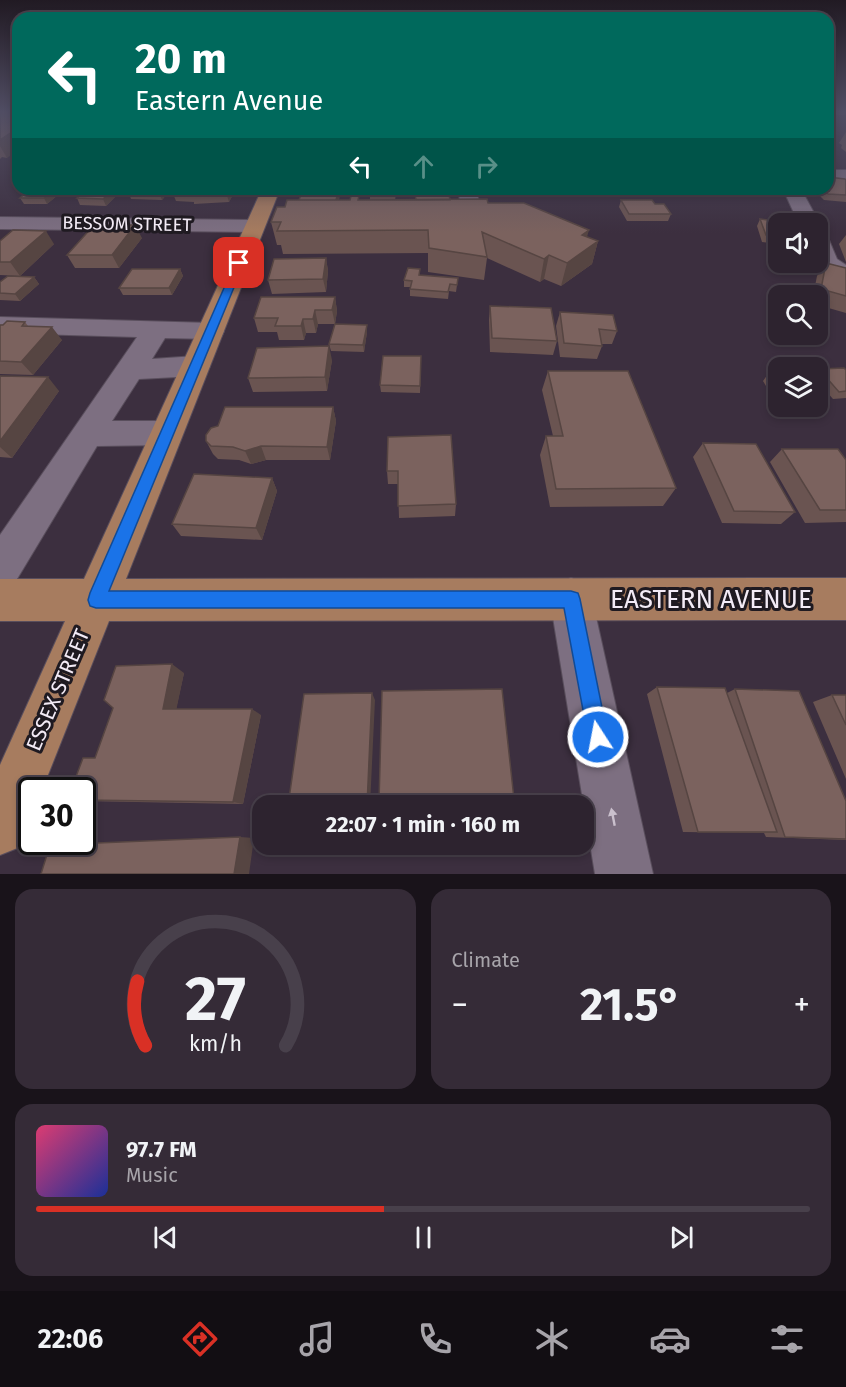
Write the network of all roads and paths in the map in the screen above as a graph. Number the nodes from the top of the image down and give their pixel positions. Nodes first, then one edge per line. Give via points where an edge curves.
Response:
1 (268, 195) edge
2 (468, 195) edge
3 (795, 195) edge
4 (804, 213) edge
5 (472, 214) edge
6 (0, 223) edge
7 (254, 226) junction
8 (828, 264) edge
9 (846, 275) edge
10 (0, 325) edge
11 (157, 329) junction
12 (211, 331) junction
13 (196, 366) junction
14 (130, 370) junction
15 (167, 433) junction
16 (87, 434) junction
17 (0, 570) edge
18 (571, 599) junction
19 (846, 599) edge
20 (0, 600) edge
21 (96, 600) junction
22 (0, 826) edge
23 (624, 874) edge

1 - 7 main road, ESSEX STREET
2 - 5 street
3 - 4 street
6 - 7 street, BESSOM STREET
7 - 12 main road, ESSEX STREET
8 - 9 street
10 - 11 street
11 - 12 street
11 - 14 street
12 - 13 main road, ESSEX STREET
13 - 14 street
13 - 15 main road, ESSEX STREET
14 - 16 street
15 - 16 street
15 - 21 main road, ESSEX STREET
16 - 17 street
18 - 19 main road, EASTERN AVENUE
18 - 21 main road, EASTERN AVENUE
23 -> 18 street
20 - 21 main road, EASTERN AVENUE
21 - 22 main road, ESSEX STREET

